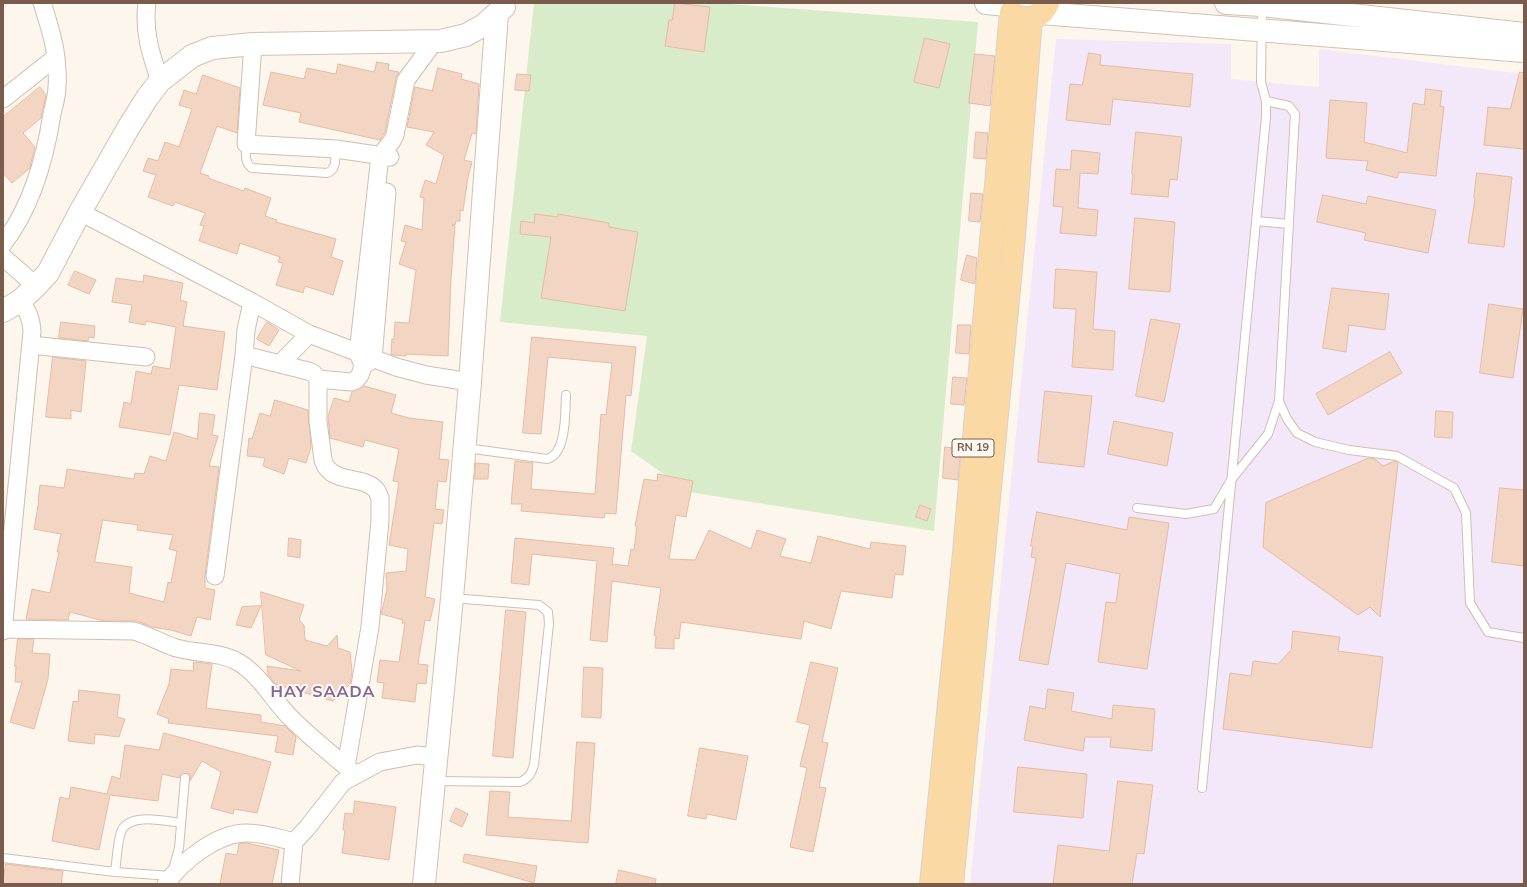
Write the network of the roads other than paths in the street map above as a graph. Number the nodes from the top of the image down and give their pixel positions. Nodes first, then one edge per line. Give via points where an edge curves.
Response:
1 (42, 3) edge
2 (147, 3) edge
3 (986, 3) edge
4 (1226, 3) edge
5 (1262, 5) junction
6 (1008, 6) edge
7 (502, 8) edge
8 (1040, 12) edge
9 (1262, 31) junction
10 (1524, 34) edge
11 (434, 42) junction
12 (253, 44) junction
13 (1524, 51) edge
14 (56, 57) junction
15 (160, 81) junction
16 (3, 99) edge
17 (1266, 101) junction
18 (246, 144) junction
19 (336, 149) junction
20 (386, 154) junction
21 (80, 212) junction
22 (1256, 221) junction
23 (1289, 224) junction
24 (3, 244) edge
25 (3, 257) edge
26 (36, 286) junction
27 (252, 302) junction
28 (11, 306) edge
29 (309, 334) junction
30 (31, 345) junction
31 (244, 355) junction
32 (146, 357) dead end
33 (365, 359) junction
34 (280, 364) junction
35 (318, 379) junction
36 (470, 382) junction
37 (566, 395) dead end
38 (1279, 401) junction
39 (463, 447) junction
40 (1231, 480) junction
41 (1137, 508) dead end
42 (214, 576) dead end
43 (452, 598) junction
44 (4, 624) edge
45 (1524, 638) edge
46 (435, 757) junction
47 (351, 771) junction
48 (185, 778) dead end
49 (433, 781) junction
50 (1202, 788) dead end
51 (181, 823) junction
52 (294, 842) junction
53 (3, 858) edge
54 (115, 872) junction
55 (168, 880) edge
56 (290, 884) edge
57 (424, 884) edge
58 (931, 884) edge
59 (952, 884) edge

1 - 14 street
2 - 15 street via 150,52
3 - 6 main road
4 - 5 main road
5 - 9 lane
5 - 10 main road
6 - 8 main road via 1017,16 1024,18
6 - 58 main road, RN 19 via 964,553
7 - 11 main road via 484,25 466,35
7 - 36 main road
8 - 9 main road
8 - 59 main road, RN 19 via 1013,255
9 - 13 main road
9 - 17 lane via 1261,82
11 - 12 main road
11 - 20 street via 406,80 394,135
12 - 15 main road via 212,48 192,56
12 - 18 street
14 - 16 street
14 - 24 street via 57,87 50,128 40,164 27,206
15 - 21 main road via 130,125
17 - 22 lane
17 - 23 lane via 1288,106 1295,114
18 - 19 street
18 - 19 lane via 246,162 252,168 319,172 331,172 334,169
19 - 20 street
20 - 33 street
21 - 26 main road via 51,267
21 - 27 street
22 - 23 lane
22 - 40 lane
23 - 38 lane
25 - 26 street
26 - 28 main road
27 - 29 street
27 - 31 street
28 - 30 street via 27,309 31,320
29 - 33 street
29 - 34 street
30 - 32 street
30 - 44 street
31 - 34 street
31 - 42 street
33 - 35 street via 356,380 351,382
33 - 36 street
34 - 35 street via 308,371
35 - 47 street via 318,421 326,467 341,477 372,486 380,498 370,627
36 - 39 main road
37 - 39 lane via 560,449 553,458
38 - 40 lane via 1268,434
38 - 45 lane via 1297,433 1315,442 1349,450 1397,456 1454,488 1466,513 1470,603 1488,632
39 - 43 main road
40 - 41 lane via 1214,509 1186,514
40 - 50 lane
43 - 46 main road
43 - 49 lane via 539,605 548,612 549,624 534,765 527,779 520,782
44 - 47 street via 134,631 173,647 232,659 256,677 297,724
46 - 47 street via 418,755 380,762
46 - 49 main road
47 - 52 street
48 - 51 lane
49 - 57 main road
51 - 54 lane via 150,819 137,820 126,825 122,831
51 - 55 lane via 179,848
52 - 55 street via 246,833 225,836 193,856
52 - 56 street
53 - 54 lane
54 - 55 lane

